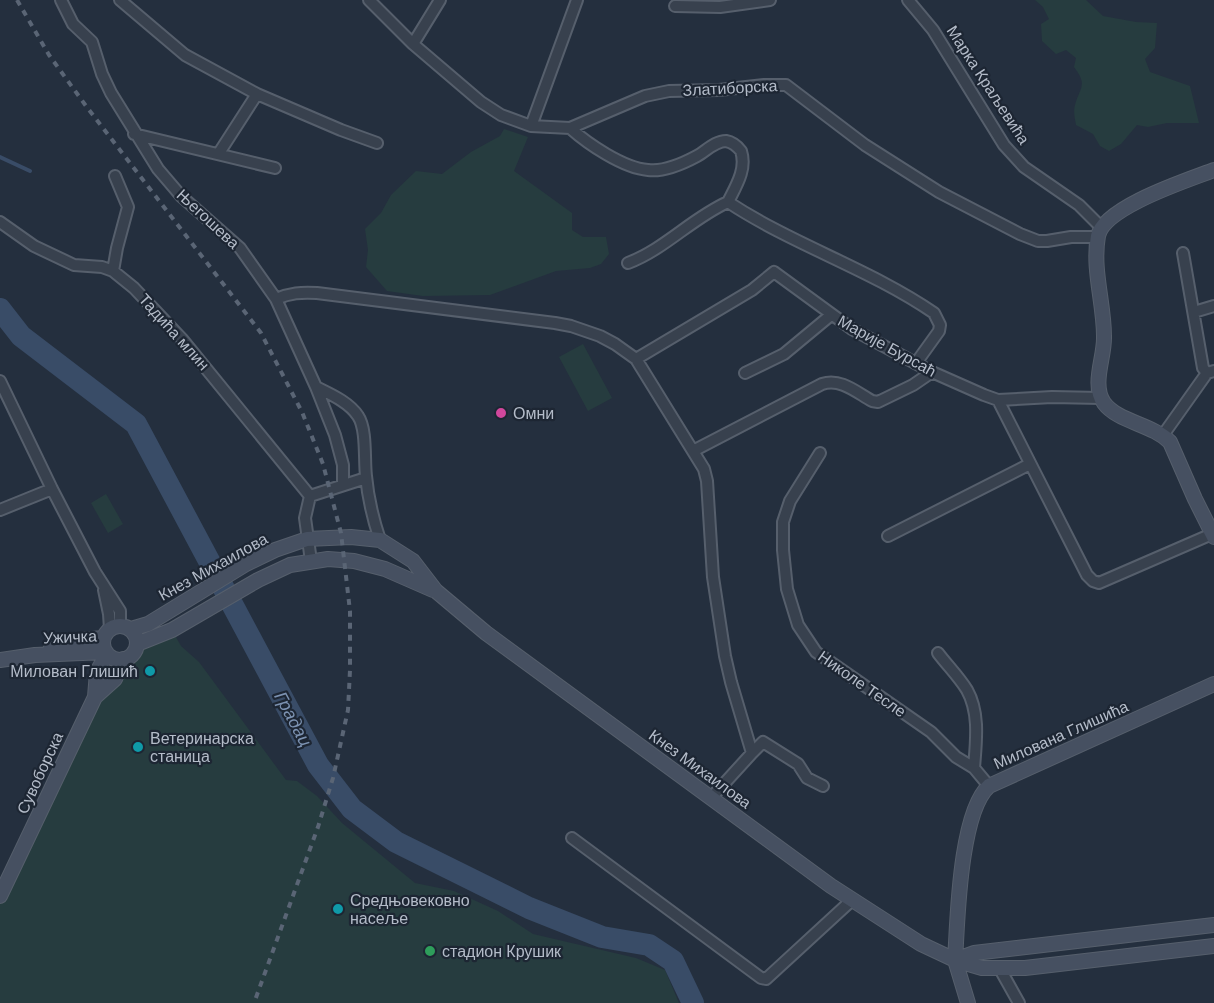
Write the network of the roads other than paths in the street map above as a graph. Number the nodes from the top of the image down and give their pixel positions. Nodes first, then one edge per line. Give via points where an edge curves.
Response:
1 (61, 0) edge
2 (120, 0) edge
3 (369, 0) edge
4 (441, 0) edge
5 (577, 0) edge
6 (770, 0) edge
7 (908, 0) edge
8 (675, 6) dead end
9 (413, 44) junction
10 (257, 94) junction
11 (531, 126) junction
12 (570, 128) junction
13 (134, 134) junction
14 (376, 143) dead end
15 (219, 153) junction
16 (275, 168) dead end
17 (1214, 170) edge
18 (115, 177) dead end
19 (728, 202) junction
20 (0, 222) edge
21 (1099, 232) junction
22 (1183, 253) dead end
23 (628, 262) dead end
24 (113, 271) junction
25 (276, 299) junction
26 (1214, 306) edge
27 (1194, 312) junction
28 (831, 315) junction
29 (636, 359) junction
30 (916, 363) junction
31 (932, 372) junction
32 (1210, 372) edge
33 (745, 373) dead end
34 (0, 381) edge
35 (316, 387) junction
36 (4, 395) edge
37 (1101, 398) junction
38 (998, 400) junction
39 (1163, 435) junction
40 (693, 451) junction
41 (820, 453) dead end
42 (1030, 464) junction
43 (366, 478) junction
44 (343, 484) junction
45 (52, 489) junction
46 (310, 496) junction
47 (0, 510) edge
48 (1213, 535) edge
49 (888, 536) dead end
50 (307, 539) junction
51 (380, 540) junction
52 (311, 561) junction
53 (436, 591) junction
54 (113, 638) junction
55 (137, 644) junction
56 (938, 653) dead end
57 (123, 659) junction
58 (0, 660) edge
59 (1214, 684) edge
60 (95, 697) junction
61 (752, 753) junction
62 (974, 768) junction
63 (823, 786) dead end
64 (988, 786) junction
65 (711, 798) junction
66 (572, 838) dead end
67 (0, 896) edge
68 (852, 900) junction
69 (1214, 925) edge
70 (1214, 946) edge
71 (954, 960) junction
72 (1000, 969) junction
73 (968, 1003) edge
74 (1019, 1003) edge

1 - 13 street, Његошева via 74,24 92,42 106,84
2 - 10 street via 185,55
3 - 9 street, Златиборска
4 - 9 street
5 - 11 street
6 - 8 street via 720,7
7 - 21 street, Марка Краљевића via 933,30 1004,145 1024,167 1079,205
9 - 11 street, Златиборска via 481,102 501,115
10 - 14 street
10 - 15 street
11 - 12 street, Златиборска
12 - 19 street via 614,158 645,170 687,161 721,142 733,143 741,152 742,168
12 - 21 street, Златиборска via 653,93 786,85 865,145 939,192 1020,234 1047,241
13 - 15 street
13 - 25 street, Његошева via 181,196 240,248
15 - 16 street
17 - 21 main road via 1127,206
18 - 24 street via 128,207
19 - 23 street via 699,217 645,256
19 - 30 street via 934,313 939,331
20 - 24 street via 34,246 74,266
21 - 37 main road via 1098,278 1104,332
22 - 27 street
24 - 46 street, Тадића млин via 182,339
25 - 29 street via 287,294 317,293 555,322 600,336
25 - 35 street, Његошева
26 - 27 street
27 - 32 street via 1203,368
28 - 29 street, Марије Бурсаћ via 774,272 752,290
28 - 30 street, Марије Бурсаћ
28 - 33 street via 791,349
29 - 40 street
30 - 31 street, Марије Бурсаћ
31 - 38 street, Марије Бурсаћ
31 - 40 street via 878,402 829,381
32 - 39 street
34 - 36 street
35 - 43 street via 338,398 358,415
35 - 44 street, Његошева via 335,435 343,465
36 - 45 street
37 - 38 street, Марије Бурсаћ
37 - 39 main road via 1115,412
38 - 42 street
39 - 48 main road via 1175,450
40 - 61 street via 707,481 713,577 725,657
41 - 62 street, Николе Тесле via 790,501 783,522 787,590 798,625 816,652 932,732 956,757
42 - 48 street via 1087,575 1095,583
42 - 49 street
43 - 44 street
43 - 51 street
44 - 46 street
45 - 47 street
45 - 54 street via 120,611
46 - 50 street via 305,518
50 - 51 main road, Кнез Михаилова
50 - 52 street
50 - 54 main road, Кнез Михаилова via 246,564 148,624
51 - 53 main road, Кнез Михаилова via 413,561
52 - 53 main road, Кнез Михаилова via 354,561 385,569
52 - 55 main road, Кнез Михаилова via 290,565 258,580 172,630
53 - 65 main road, Кнез Михаилова via 486,633
54 - 55 main road via 134,633
54 - 57 main road via 112,658
54 - 58 main road, Ужичка via 81,640 35,655
54 - 60 main road, Сувоборска via 97,672
55 - 57 main road, Сувоборска via 132,654
56 - 62 street via 972,702 976,733
57 - 60 main road, Сувоборска via 115,679
59 - 64 main road, Милована Глишића
60 - 67 main road, Сувоборска
61 - 63 street via 763,742 798,764 807,778
61 - 65 street
62 - 64 street, Николе Тесле
64 - 71 main road, Милована Глишића via 978,798 967,833
65 - 68 main road, Кнез Михаилова
66 - 68 street via 761,978 766,979
68 - 71 main road, Кнез Михаилова
69 - 71 main road via 974,953
70 - 72 main road, Кнез Михаилова
71 - 72 main road, Кнез Михаилова
71 - 73 main road
72 - 74 street

